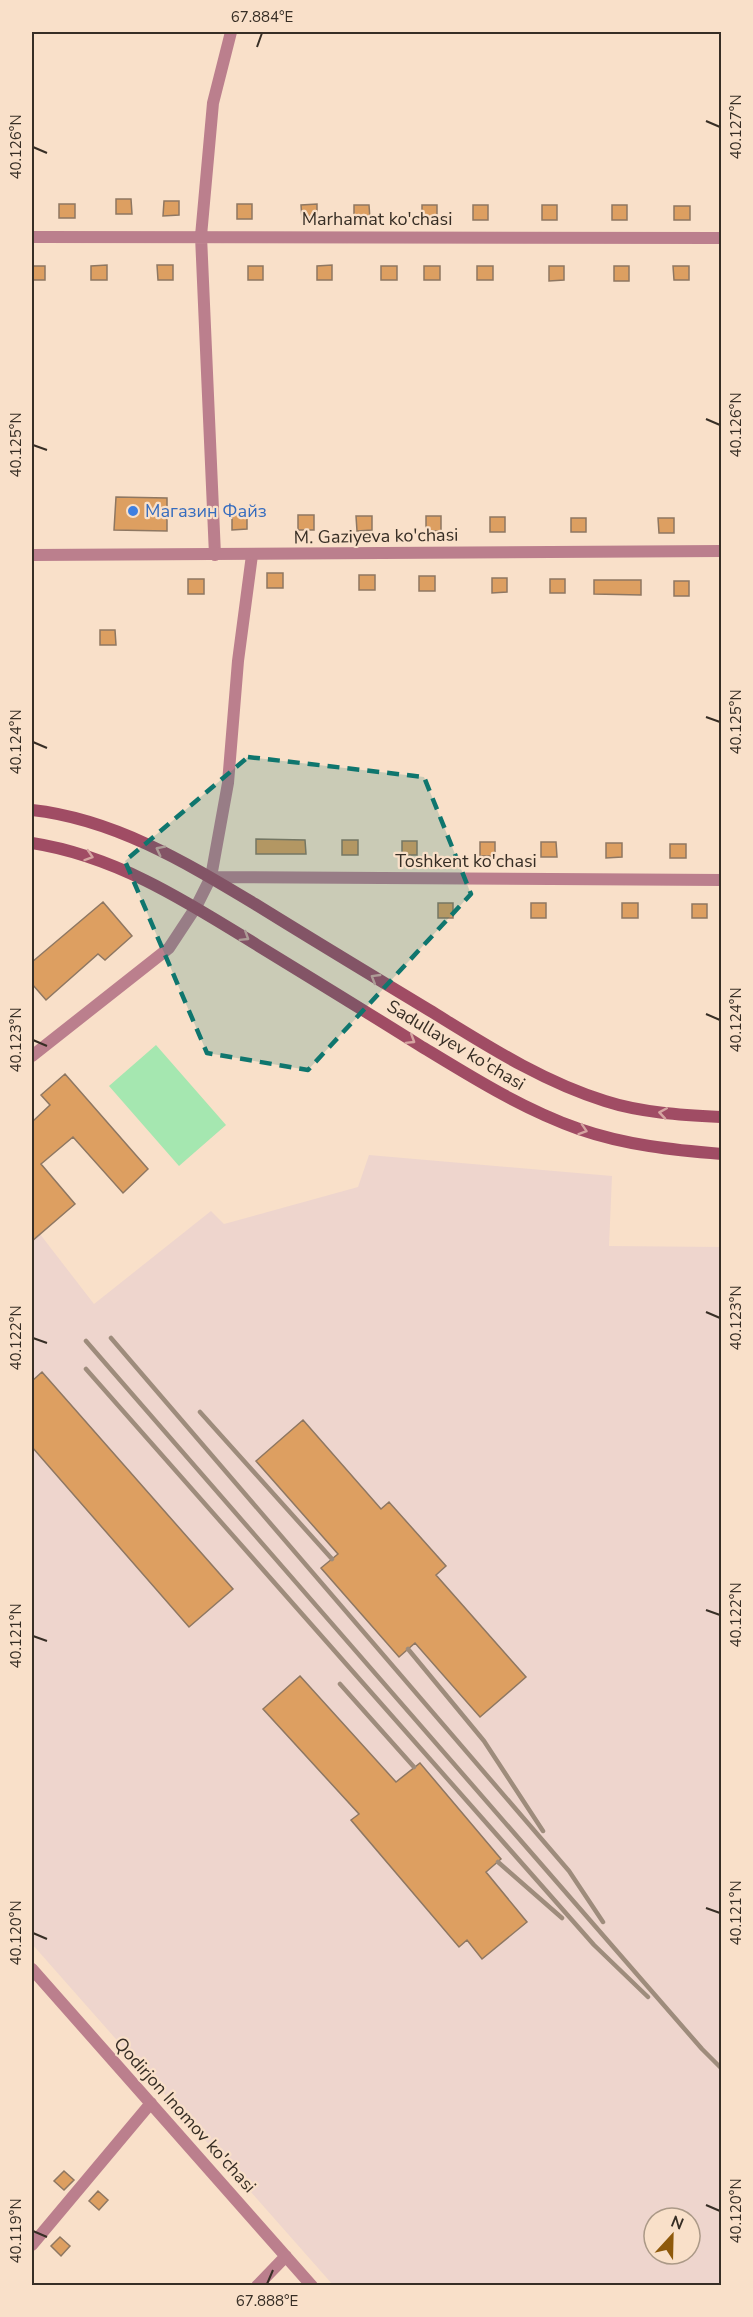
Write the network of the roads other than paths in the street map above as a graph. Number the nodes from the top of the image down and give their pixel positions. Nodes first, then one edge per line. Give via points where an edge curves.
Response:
1 (231, 32) edge
2 (201, 236) junction
3 (32, 237) edge
4 (722, 238) edge
5 (722, 551) edge
6 (32, 555) edge
7 (215, 555) junction
8 (252, 555) junction
9 (32, 810) edge
10 (32, 843) edge
11 (211, 878) junction
12 (722, 880) edge
13 (196, 907) junction
14 (32, 1056) edge
15 (722, 1117) edge
16 (722, 1154) edge
17 (32, 1970) edge
18 (151, 2103) junction
19 (32, 2245) edge
20 (286, 2256) junction
21 (257, 2286) edge
22 (312, 2286) edge

1 - 2 street via 213,103
2 - 3 street, Marhamat ko'chasi
2 - 4 street, Marhamat ko'chasi
2 - 7 street
5 - 8 street, M. Gaziyeva ko'chasi
6 - 7 street, M. Gaziyeva ko'chasi
7 - 8 street, M. Gaziyeva ko'chasi
8 - 11 street via 228,783
11 -> 9 main road via 132,836 76,818
10 -> 13 main road, Sadullayev ko'chasi via 113,864
11 - 12 street, Toshkent ko'chasi
11 - 13 street
15 -> 11 main road via 668,1114 608,1102 552,1082
13 - 14 street via 169,948
13 -> 16 main road, Sadullayev ko'chasi via 524,1106 619,1141
17 - 18 street, Qodirjon Inomov ko'chasi
18 - 19 street
18 - 20 street, Qodirjon Inomov ko'chasi
20 - 21 street
20 - 22 street, Qodirjon Inomov ko'chasi

